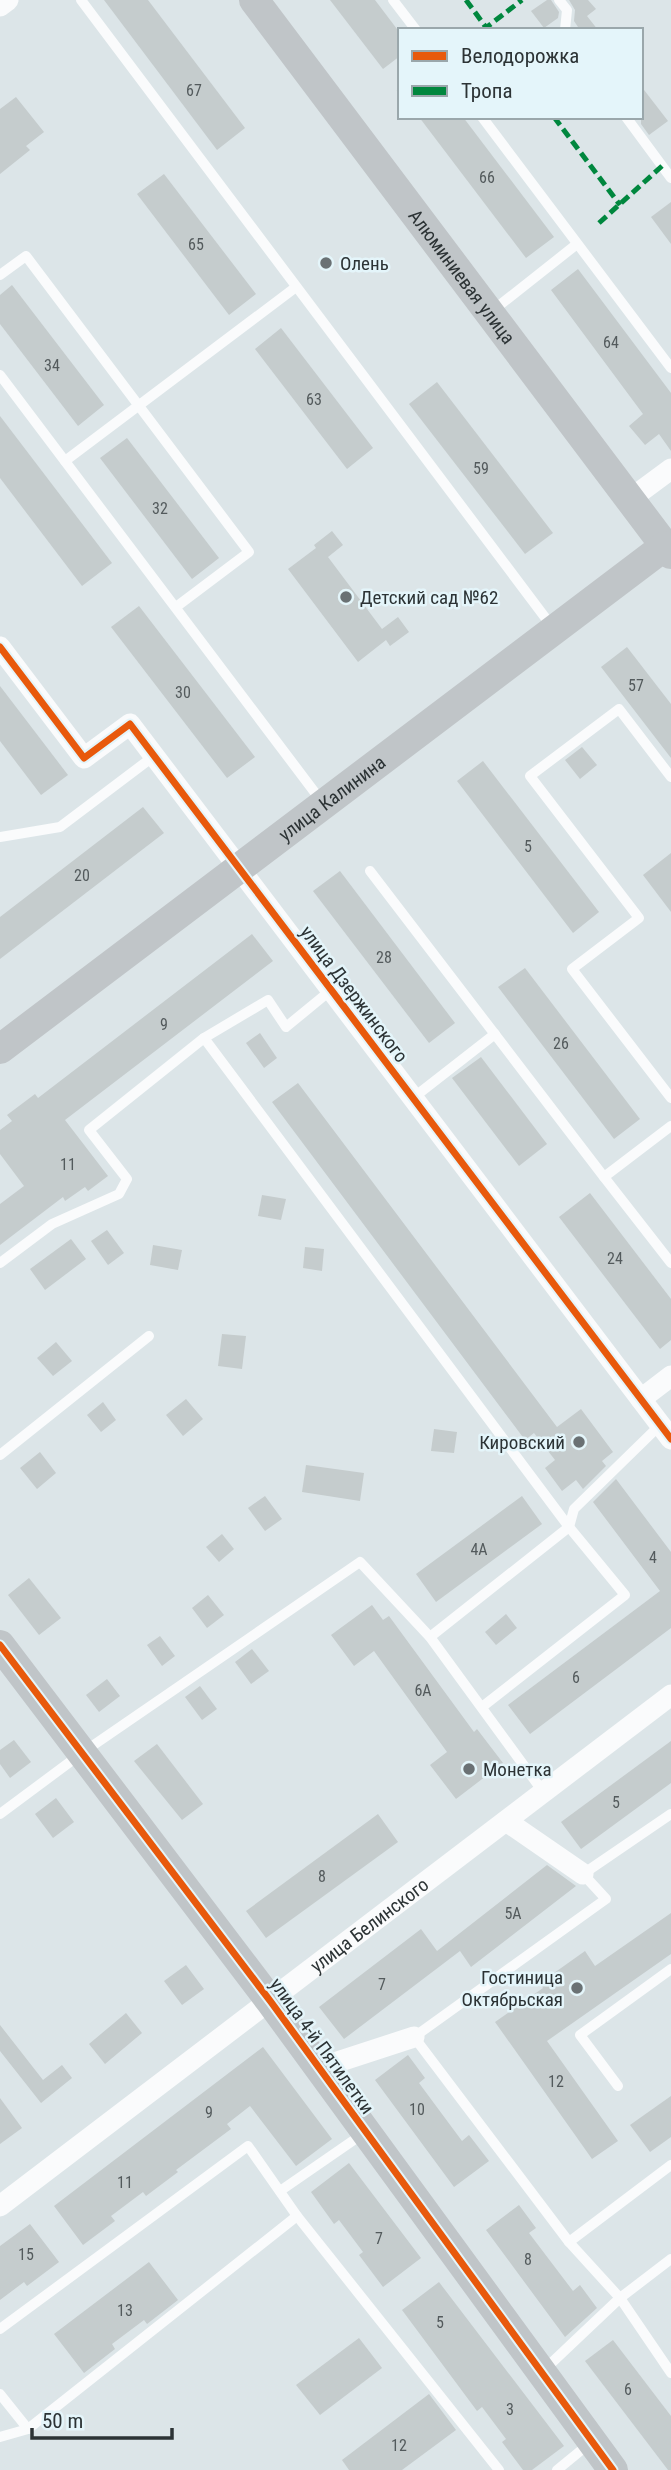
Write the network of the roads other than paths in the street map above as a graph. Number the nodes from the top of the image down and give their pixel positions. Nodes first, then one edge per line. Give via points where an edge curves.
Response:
1 (8, 0) edge
2 (81, 0) edge
3 (254, 0) edge
4 (393, 0) edge
5 (559, 0) edge
6 (0, 6) edge
7 (414, 28) edge
8 (565, 28) edge
9 (483, 119) edge
10 (628, 119) edge
11 (666, 163) edge
12 (671, 178) edge
13 (577, 244) junction
14 (0, 275) edge
15 (296, 287) junction
16 (489, 314) junction
17 (671, 368) edge
18 (0, 375) edge
19 (139, 405) junction
20 (65, 461) junction
21 (671, 469) edge
22 (629, 500) junction
23 (668, 550) edge
24 (176, 607) junction
25 (555, 630) junction
26 (0, 647) edge
27 (154, 756) junction
28 (671, 777) edge
29 (324, 804) junction
30 (0, 837) edge
31 (239, 868) junction
32 (370, 871) dead end
33 (331, 990) junction
34 (495, 1034) junction
35 (204, 1038) junction
36 (0, 1049) edge
37 (413, 1098) junction
38 (671, 1098) edge
39 (671, 1126) edge
40 (604, 1177) junction
41 (669, 1256) edge
42 (0, 1263) edge
43 (149, 1336) dead end
44 (671, 1377) edge
45 (641, 1399) junction
46 (665, 1432) edge
47 (0, 1455) edge
48 (569, 1527) junction
49 (430, 1637) junction
50 (0, 1645) edge
51 (671, 1695) edge
52 (482, 1707) junction
53 (82, 1754) junction
54 (544, 1793) junction
55 (0, 1814) edge
56 (671, 1814) edge
57 (506, 1821) junction
58 (583, 1874) junction
59 (671, 1969) edge
60 (271, 2002) junction
61 (414, 2037) junction
62 (319, 2068) junction
63 (618, 2086) dead end
64 (366, 2132) junction
65 (671, 2165) edge
66 (280, 2191) junction
67 (0, 2206) edge
68 (297, 2216) junction
69 (569, 2242) junction
70 (671, 2259) edge
71 (620, 2298) junction
72 (0, 2329) edge
73 (542, 2372) junction
74 (671, 2373) edge
75 (0, 2393) edge
76 (28, 2429) junction
77 (0, 2437) edge
78 (593, 2441) junction
79 (499, 2470) edge
80 (557, 2470) edge
81 (613, 2470) edge

1 - 6 street
2 - 15 lane
3 - 16 main road, Алюминиевая улица
4 - 7 lane
5 - 8 lane via 567,10
9 - 13 lane
10 - 11 lane
11 - 12 lane
13 - 16 lane
13 - 17 lane
14 - 19 lane via 26,256
15 - 19 lane
15 - 25 lane
16 - 22 main road, Алюминиевая улица
18 - 20 lane
19 - 20 lane
19 - 24 lane via 249,552
20 - 24 lane
21 - 22 street
22 - 23 main road, Алюминиевая улица
23 - 25 main road, улица Калинина
24 - 29 lane
25 - 29 main road, улица Калинина
26 - 27 street, улица Дзержинского via 84,758 130,724
27 - 30 lane via 60,827
27 - 31 street, улица Дзержинского
28 - 38 lane via 619,709 530,776 639,918 572,969
29 - 31 main road, улица Калинина
31 - 33 street, улица Дзержинского
31 - 36 main road, улица Калинина
32 - 34 lane
33 - 35 lane via 286,1027 268,1000
33 - 37 street, улица Дзержинского
34 - 37 lane
34 - 40 lane
35 - 42 lane via 89,1129 127,1179 119,1194 52,1224
35 - 48 lane
37 - 45 street, улица Дзержинского
39 - 40 lane
40 - 41 lane
43 - 47 lane
44 - 45 street
45 - 46 street, улица Дзержинского
46 - 48 lane via 574,1508
48 - 49 lane
48 - 52 lane via 625,1595
49 - 52 lane
49 - 53 lane via 360,1562
50 - 53 main road, улица 4-й Пятилетки
51 - 54 street, улица Белинского
52 - 54 lane
53 - 55 lane
53 - 60 main road, улица 4-й Пятилетки
54 - 57 street, улица Белинского
56 - 58 lane
57 - 58 street
57 - 60 street, улица Белинского
58 - 61 lane via 606,1899
59 - 63 lane via 580,2035
60 - 62 main road, улица 4-й Пятилетки
60 - 67 street, улица Белинского
61 - 62 street
61 - 69 lane
62 - 64 main road, улица 4-й Пятилетки
64 - 66 lane
64 - 73 main road, улица 4-й Пятилетки
65 - 69 lane
66 - 68 lane
66 - 72 lane via 248,2146
68 - 76 lane
68 - 79 lane
69 - 71 lane
70 - 71 lane
71 - 73 lane
71 - 74 lane
73 - 78 main road, улица 4-й Пятилетки
75 - 76 lane
76 - 77 lane
78 - 80 lane
78 - 81 main road, улица 4-й Пятилетки

